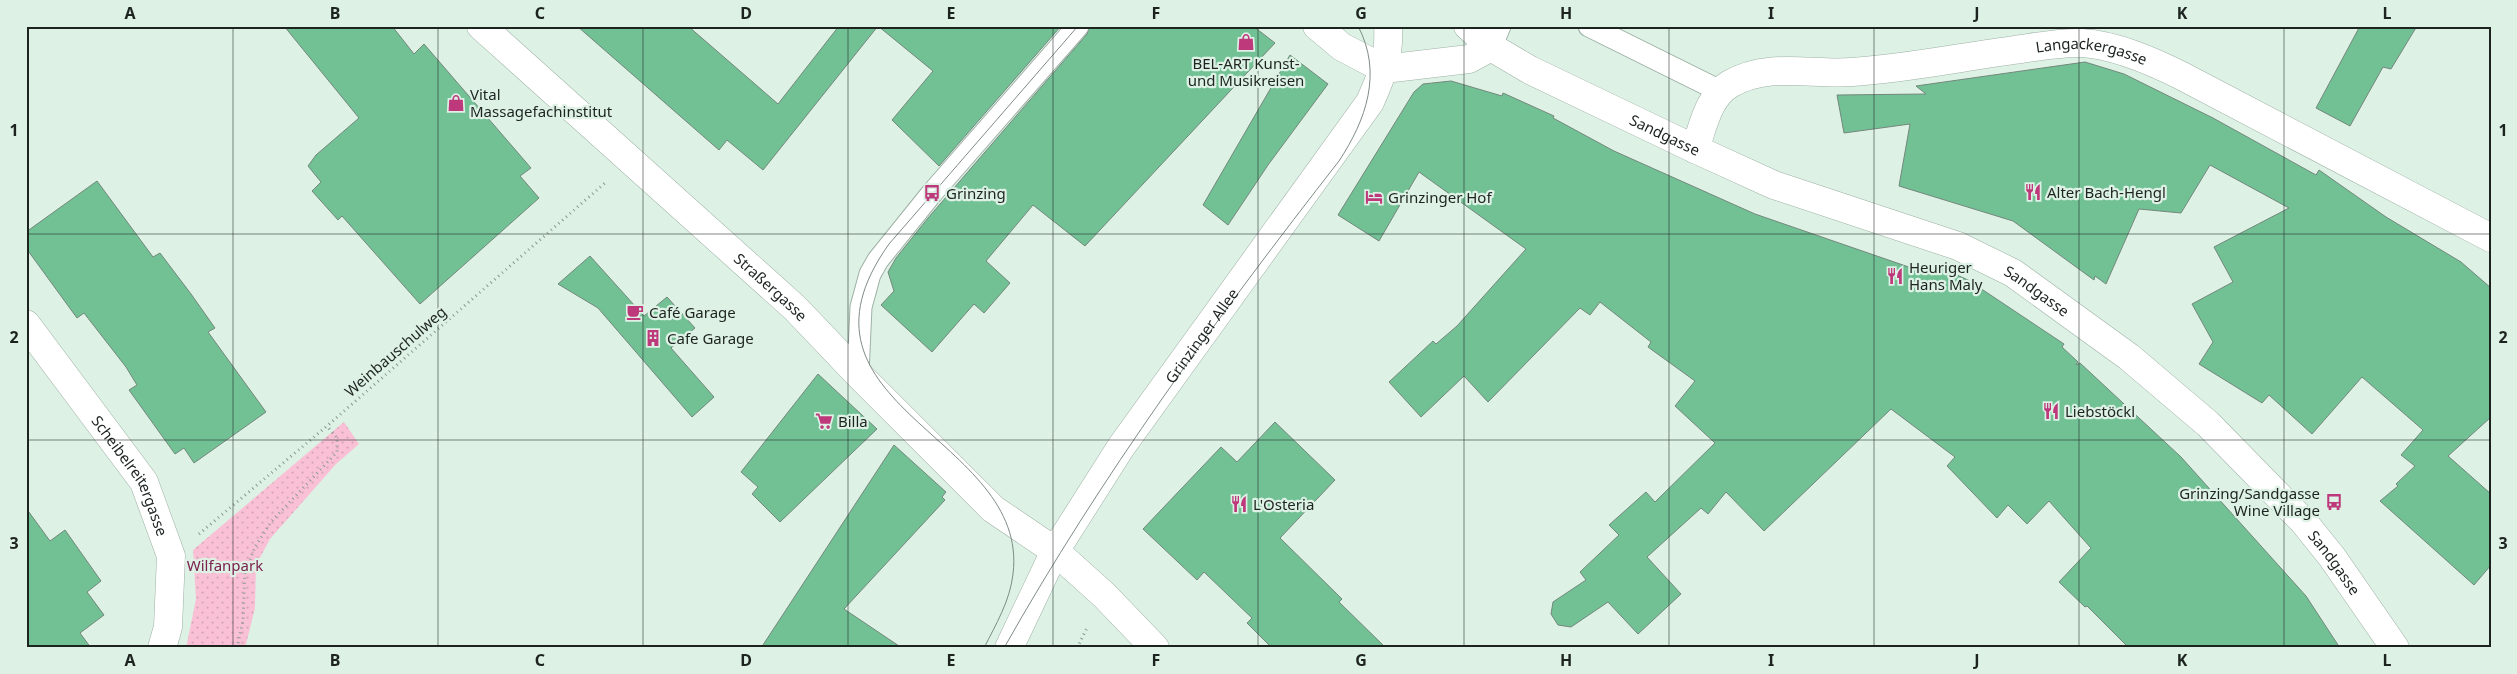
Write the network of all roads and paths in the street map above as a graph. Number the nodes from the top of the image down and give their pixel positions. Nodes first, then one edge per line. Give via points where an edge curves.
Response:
1 (481, 26) edge
2 (1078, 26) edge
3 (1317, 26) edge
4 (1388, 26) edge
5 (1468, 26) edge
6 (1589, 26) edge
7 (1495, 37) edge
8 (1384, 69) junction
9 (1720, 91) junction
10 (1695, 149) junction
11 (631, 160) junction
12 (2491, 238) edge
13 (26, 324) edge
14 (858, 374) junction
15 (327, 426) junction
16 (1056, 551) junction
17 (171, 556) junction
18 (162, 648) edge
19 (237, 648) edge
20 (1009, 648) edge
21 (1155, 648) edge
22 (2395, 648) edge

1 - 11 street, Straßergasse
2 - 14 lane via 878,260 870,274 861,307
3 - 8 street via 1342,47
4 - 8 street, Grinzinger Allee via 1390,46
5 - 7 street, Sandgasse
6 - 9 lane
7 - 8 street via 1469,59
7 - 10 street, Sandgasse via 1530,70
8 - 16 street, Grinzinger Allee via 1367,108 1121,447
9 - 10 street
9 - 12 street, Langackergasse via 1746,76 1764,71 1852,72 2055,45 2082,43 2102,46 2154,62
10 - 22 street, Sandgasse via 1774,185 1958,246 2013,273 2070,312 2208,424 2303,521
11 - 14 street, Straßergasse via 795,308
11 - 15 path, Weinbauschulweg
13 - 17 street, Scheibelreitergasse via 144,482
14 - 16 street, Straßergasse via 994,509
15 - 17 path, Weinbauschulweg
15 - 19 path via 338,438 337,452 271,522 244,572 243,622
16 - 20 street, Grinzinger Allee
16 - 21 street, Straßergasse
17 - 18 street, Scheibelreitergasse via 168,627

